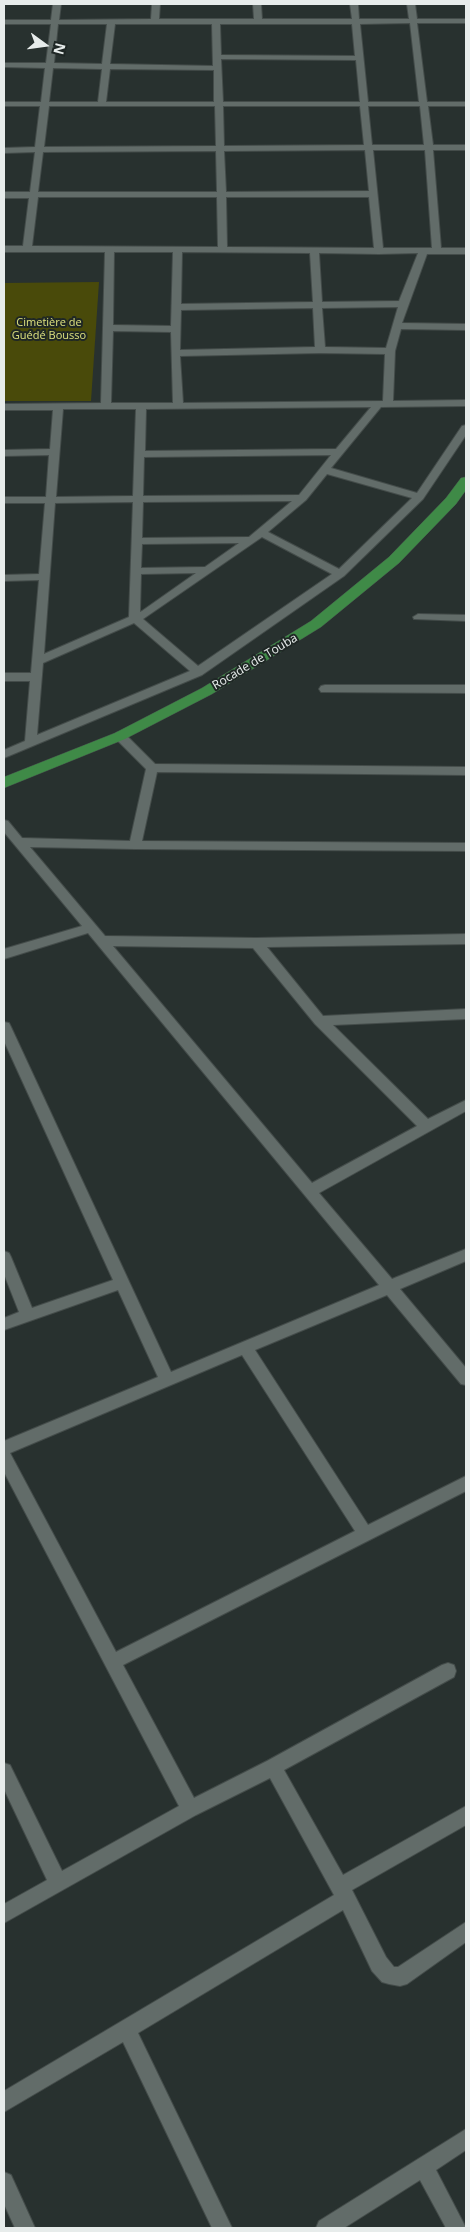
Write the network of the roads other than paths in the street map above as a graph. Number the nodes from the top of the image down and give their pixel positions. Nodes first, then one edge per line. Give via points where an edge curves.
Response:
1 (57, 4) edge
2 (156, 4) edge
3 (257, 4) edge
4 (354, 4) edge
5 (412, 4) edge
6 (356, 21) junction
7 (413, 21) junction
8 (466, 21) edge
9 (4, 22) edge
10 (54, 22) junction
11 (111, 22) junction
12 (155, 22) junction
13 (216, 22) junction
14 (258, 22) junction
15 (217, 57) junction
16 (359, 58) junction
17 (4, 65) edge
18 (49, 66) junction
19 (106, 66) junction
20 (218, 68) junction
21 (4, 104) edge
22 (44, 104) junction
23 (102, 104) junction
24 (219, 104) junction
25 (364, 104) junction
26 (423, 104) junction
27 (466, 104) edge
28 (368, 148) junction
29 (429, 148) junction
30 (466, 148) edge
31 (220, 149) junction
32 (4, 150) edge
33 (39, 150) junction
34 (222, 194) junction
35 (373, 194) junction
36 (4, 195) edge
37 (33, 195) junction
38 (4, 249) edge
39 (27, 249) junction
40 (110, 250) junction
41 (178, 250) junction
42 (223, 250) junction
43 (314, 251) junction
44 (379, 251) junction
45 (423, 251) junction
46 (438, 251) junction
47 (466, 251) edge
48 (317, 304) junction
49 (403, 304) junction
50 (178, 307) junction
51 (398, 326) junction
52 (466, 327) edge
53 (109, 328) junction
54 (176, 329) junction
55 (320, 350) junction
56 (390, 351) junction
57 (175, 353) junction
58 (466, 403) edge
59 (383, 404) junction
60 (178, 405) junction
61 (58, 406) junction
62 (106, 406) junction
63 (142, 406) junction
64 (4, 407) edge
65 (466, 428) edge
66 (54, 452) junction
67 (341, 452) junction
68 (4, 453) edge
69 (140, 454) junction
70 (326, 470) junction
71 (466, 481) edge
72 (419, 497) junction
73 (302, 498) junction
74 (138, 499) junction
75 (4, 500) edge
76 (50, 500) junction
77 (261, 533) junction
78 (137, 540) junction
79 (250, 540) junction
80 (206, 570) junction
81 (136, 571) junction
82 (340, 574) junction
83 (4, 578) edge
84 (44, 578) junction
85 (134, 616) junction
86 (418, 617) dead end
87 (466, 618) edge
88 (38, 661) junction
89 (198, 672) junction
90 (4, 677) edge
91 (36, 677) junction
92 (325, 689) dead end
93 (466, 689) edge
94 (120, 736) junction
95 (31, 742) junction
96 (4, 754) edge
97 (152, 768) junction
98 (466, 771) edge
99 (4, 783) edge
100 (4, 824) edge
101 (19, 842) junction
102 (135, 845) junction
103 (466, 847) edge
104 (90, 928) junction
105 (466, 939) edge
106 (102, 941) junction
107 (256, 943) junction
108 (4, 954) edge
109 (466, 1014) edge
110 (320, 1021) junction
111 (4, 1027) edge
112 (10, 1055) edge
113 (466, 1105) edge
114 (427, 1127) junction
115 (310, 1191) junction
116 (466, 1255) edge
117 (4, 1257) edge
118 (122, 1283) junction
119 (390, 1287) junction
120 (28, 1316) junction
121 (4, 1324) edge
122 (245, 1348) junction
123 (466, 1379) edge
124 (167, 1380) junction
125 (4, 1448) edge
126 (4, 1457) edge
127 (466, 1483) edge
128 (366, 1535) junction
129 (112, 1662) junction
130 (448, 1671) dead end
131 (273, 1767) junction
132 (4, 1771) edge
133 (190, 1809) junction
134 (466, 1815) edge
135 (58, 1883) junction
136 (343, 1892) junction
137 (4, 1914) edge
138 (466, 1931) edge
139 (126, 2028) junction
140 (4, 2102) edge
141 (466, 2139) edge
142 (423, 2166) junction
143 (4, 2182) edge
144 (25, 2228) edge
145 (222, 2228) edge
146 (326, 2228) edge
147 (457, 2228) edge

1 - 10 street
2 - 12 street
3 - 14 street
4 - 6 street
5 - 7 street
6 - 7 street
6 - 14 street
6 - 16 street
7 - 8 street
7 - 26 street
9 - 10 street
10 - 11 street
10 - 18 street
11 - 12 street
11 - 19 street
12 - 13 street
13 - 14 street
13 - 15 street
15 - 16 street
15 - 20 street
16 - 25 street
17 - 18 street
18 - 19 street
18 - 22 street
19 - 20 street
19 - 23 street
20 - 24 street
21 - 22 street
22 - 23 street
22 - 33 street
23 - 24 street
24 - 25 street
24 - 31 street
25 - 26 street
25 - 28 street
26 - 27 street
26 - 29 street
28 - 29 street
28 - 31 street
28 - 35 street
29 - 30 street
29 - 46 street
31 - 33 street
31 - 34 street
32 - 33 street
33 - 37 street
34 - 35 street
34 - 37 street
34 - 42 street
35 - 44 street
36 - 37 street
37 - 39 street
38 - 39 street
39 - 40 street
40 - 41 street
40 - 53 street
41 - 42 street
41 - 50 street
42 - 43 street
43 - 44 street
43 - 48 street
44 - 45 street
45 - 46 street
45 - 49 street
46 - 47 street
48 - 49 street
48 - 50 street
48 - 55 street
49 - 51 street
50 - 54 street
51 - 52 street
51 - 56 street
53 - 54 street
53 - 62 street
54 - 57 street
55 - 56 street
55 - 57 street
56 - 59 street
57 - 60 street
58 - 59 street
59 - 60 street
59 - 67 street
60 - 63 street
61 - 62 street
61 - 64 street
61 - 66 street
62 - 63 street
63 - 69 street
65 - 72 street
66 - 68 street
66 - 76 street
67 - 69 street
67 - 70 street
69 - 74 street
70 - 72 street
70 - 73 street
71 - 94 main road, Rocade de Touba via 394,560 316,624 215,686
72 - 82 street
73 - 74 street
73 - 77 street
74 - 76 street
74 - 78 street
75 - 76 street
76 - 84 street
77 - 79 street
77 - 82 street
78 - 79 street
78 - 81 street
79 - 80 street
80 - 81 street
80 - 85 street via 146,613
81 - 85 street
82 - 89 street
83 - 84 street
84 - 88 street
85 - 88 street
85 - 89 street
86 - 87 street
88 - 91 street
89 - 95 street
90 - 91 street
91 - 95 street
92 - 93 street
94 - 97 street
94 - 99 main road, Rocade de Touba
95 - 96 street
97 - 98 street
97 - 102 street
100 - 101 street
101 - 102 street
101 - 104 street
102 - 103 street
104 - 106 street
104 - 108 street
105 - 107 street
106 - 107 street
106 - 115 street
107 - 110 street
109 - 110 street
110 - 114 street
111 - 112 street
112 - 118 street
113 - 114 street
114 - 115 street
115 - 119 street
116 - 119 street
117 - 120 street
118 - 120 street
118 - 124 street
119 - 122 street
119 - 123 street
120 - 121 street
122 - 124 street
122 - 128 street
124 - 125 street
126 - 129 street
127 - 128 street
128 - 129 street
129 - 133 street
130 - 131 street
131 - 133 street
131 - 136 street
132 - 135 street
133 - 135 street
134 - 136 street
135 - 137 street
136 - 138 street via 379,1964 389,1975 400,1977
136 - 139 street
139 - 140 street
139 - 145 street
141 - 142 street
142 - 146 street
142 - 147 street
143 - 144 street

